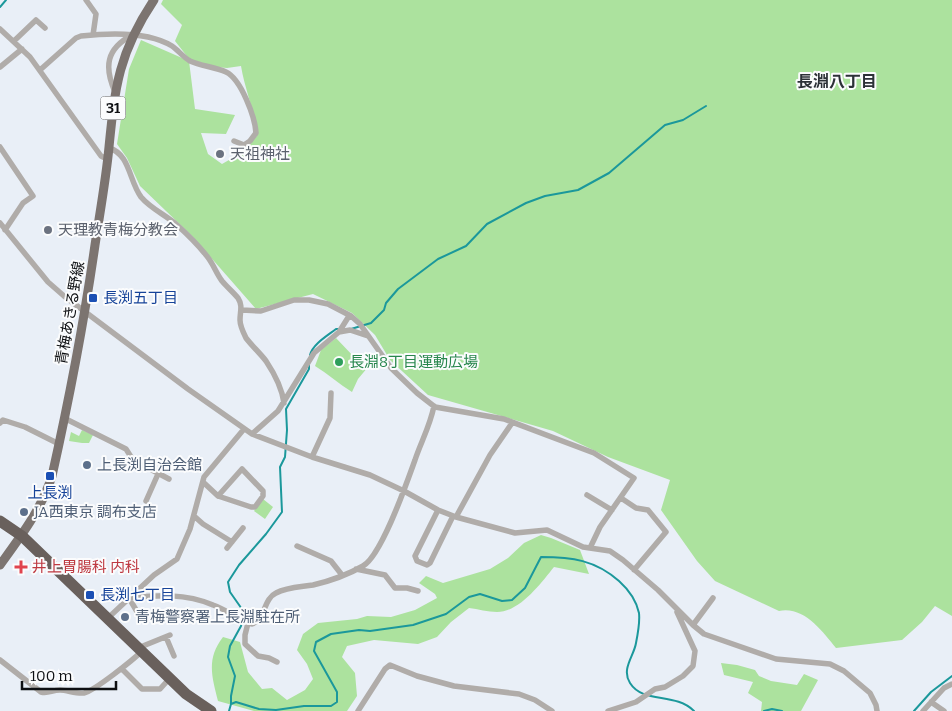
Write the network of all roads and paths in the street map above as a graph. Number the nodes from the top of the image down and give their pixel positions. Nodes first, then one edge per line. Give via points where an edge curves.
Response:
1 (86, 0) edge
2 (154, 0) edge
3 (45, 28) dead end
4 (0, 29) edge
5 (134, 34) junction
6 (93, 35) junction
7 (14, 41) junction
8 (22, 49) junction
9 (0, 67) edge
10 (40, 70) junction
11 (234, 141) dead end
12 (0, 147) edge
13 (109, 148) junction
14 (107, 159) junction
15 (0, 223) edge
16 (5, 230) junction
17 (85, 310) junction
18 (242, 310) junction
19 (350, 316) junction
20 (339, 332) junction
21 (370, 337) junction
22 (331, 393) dead end
23 (284, 403) junction
24 (434, 406) junction
25 (64, 418) junction
26 (0, 423) edge
27 (512, 423) junction
28 (244, 429) junction
29 (252, 434) junction
30 (59, 444) junction
31 (312, 457) junction
32 (158, 474) junction
33 (169, 479) dead end
34 (203, 482) junction
35 (404, 491) junction
36 (587, 495) dead end
37 (218, 496) junction
38 (621, 498) junction
39 (146, 501) dead end
40 (438, 510) junction
41 (612, 510) junction
42 (194, 516) junction
43 (454, 517) junction
44 (0, 521) edge
45 (243, 528) dead end
46 (22, 536) junction
47 (232, 542) junction
48 (297, 546) dead end
49 (227, 548) dead end
50 (590, 548) junction
51 (0, 565) edge
52 (356, 569) junction
53 (634, 570) junction
54 (342, 575) junction
55 (418, 591) dead end
56 (128, 598) junction
57 (713, 598) dead end
58 (675, 608) junction
59 (139, 615) dead end
60 (108, 618) junction
61 (246, 622) junction
62 (693, 625) junction
63 (140, 650) junction
64 (174, 656) dead end
65 (0, 660) edge
66 (277, 662) dead end
67 (122, 669) junction
68 (170, 678) junction
69 (952, 684) edge
70 (930, 702) junction
71 (211, 711) edge
72 (358, 711) edge
73 (552, 711) edge
74 (608, 711) edge
75 (877, 711) edge
76 (923, 711) edge
77 (944, 711) edge

1 - 6 street via 96,14
2 - 5 main road, 青梅あきる野線 / 31
3 - 7 street via 36,20
4 - 7 street
5 - 6 street
5 - 11 street via 171,46 189,60 228,73 235,79 249,106 256,133 244,145
5 - 13 main road, 青梅あきる野線 / 31 via 124,54 115,92
6 - 10 street via 76,38
7 - 8 street
8 - 9 street
8 - 10 street
10 - 14 street via 101,156
12 - 16 street via 33,196 23,203
13 - 14 main road, 青梅あきる野線 / 31
13 - 18 street via 121,154 137,192 178,226 207,256 241,303
14 - 17 main road, 青梅あきる野線 / 31
15 - 16 street
16 - 17 street via 48,282
17 - 25 main road, 青梅あきる野線 / 31
17 - 28 street
18 - 19 street via 261,311 289,302 309,300 328,304
18 - 23 street via 240,317 247,340 272,371
19 - 20 street
19 - 21 street
20 - 21 street via 350,330
20 - 23 street via 313,354
21 - 24 street via 391,368
22 - 31 street via 330,418
23 - 29 street
24 - 27 street via 492,416
24 - 35 street
25 - 30 main road, 青梅あきる野線 / 31
25 - 32 street via 126,449 133,460
26 - 30 street via 3,420 25,426
27 - 38 street via 594,453 634,478
27 - 43 street
28 - 29 street
28 - 34 street
29 - 31 street
30 - 46 main road, 青梅あきる野線 / 31 via 45,496
31 - 35 street via 370,475
32 - 33 street
32 - 39 street
34 - 37 street
34 - 42 street
35 - 40 street
35 - 52 street via 372,558
36 - 41 street
37 - 37 street via 251,508 263,492 242,469
38 - 41 street
38 - 53 street via 636,508 648,510 666,532
40 - 43 street
40 - 43 street via 415,556 416,561 430,563
41 - 50 street
42 - 47 street
42 - 56 street via 177,559
43 - 50 street via 515,533 547,530
44 - 46 highway
45 - 47 street
46 - 51 main road, 青梅あきる野線 / 31
46 - 60 highway
47 - 49 street
48 - 54 street via 331,561
50 - 53 street via 610,551
52 - 54 street
52 - 55 street via 385,575 395,588
53 - 58 street
54 - 61 street via 279,591 271,595 260,619 252,624
56 - 59 street
56 - 60 street
56 - 61 street via 170,594 185,597 214,605
57 - 62 street
58 - 62 street
58 - 74 street via 695,651 693,666 665,687 655,689 636,702
60 - 63 highway
61 - 66 street via 245,644 258,656
62 - 75 street via 704,634 776,659 830,664 844,671 870,693
63 - 64 street via 168,636
63 - 67 street
63 - 68 highway
65 - 67 street via 40,692 46,693 56,690 85,693
67 - 68 street via 142,689 160,689
68 - 71 highway
69 - 70 street
70 - 76 street
70 - 77 street
72 - 73 street via 390,666 454,686 519,694

